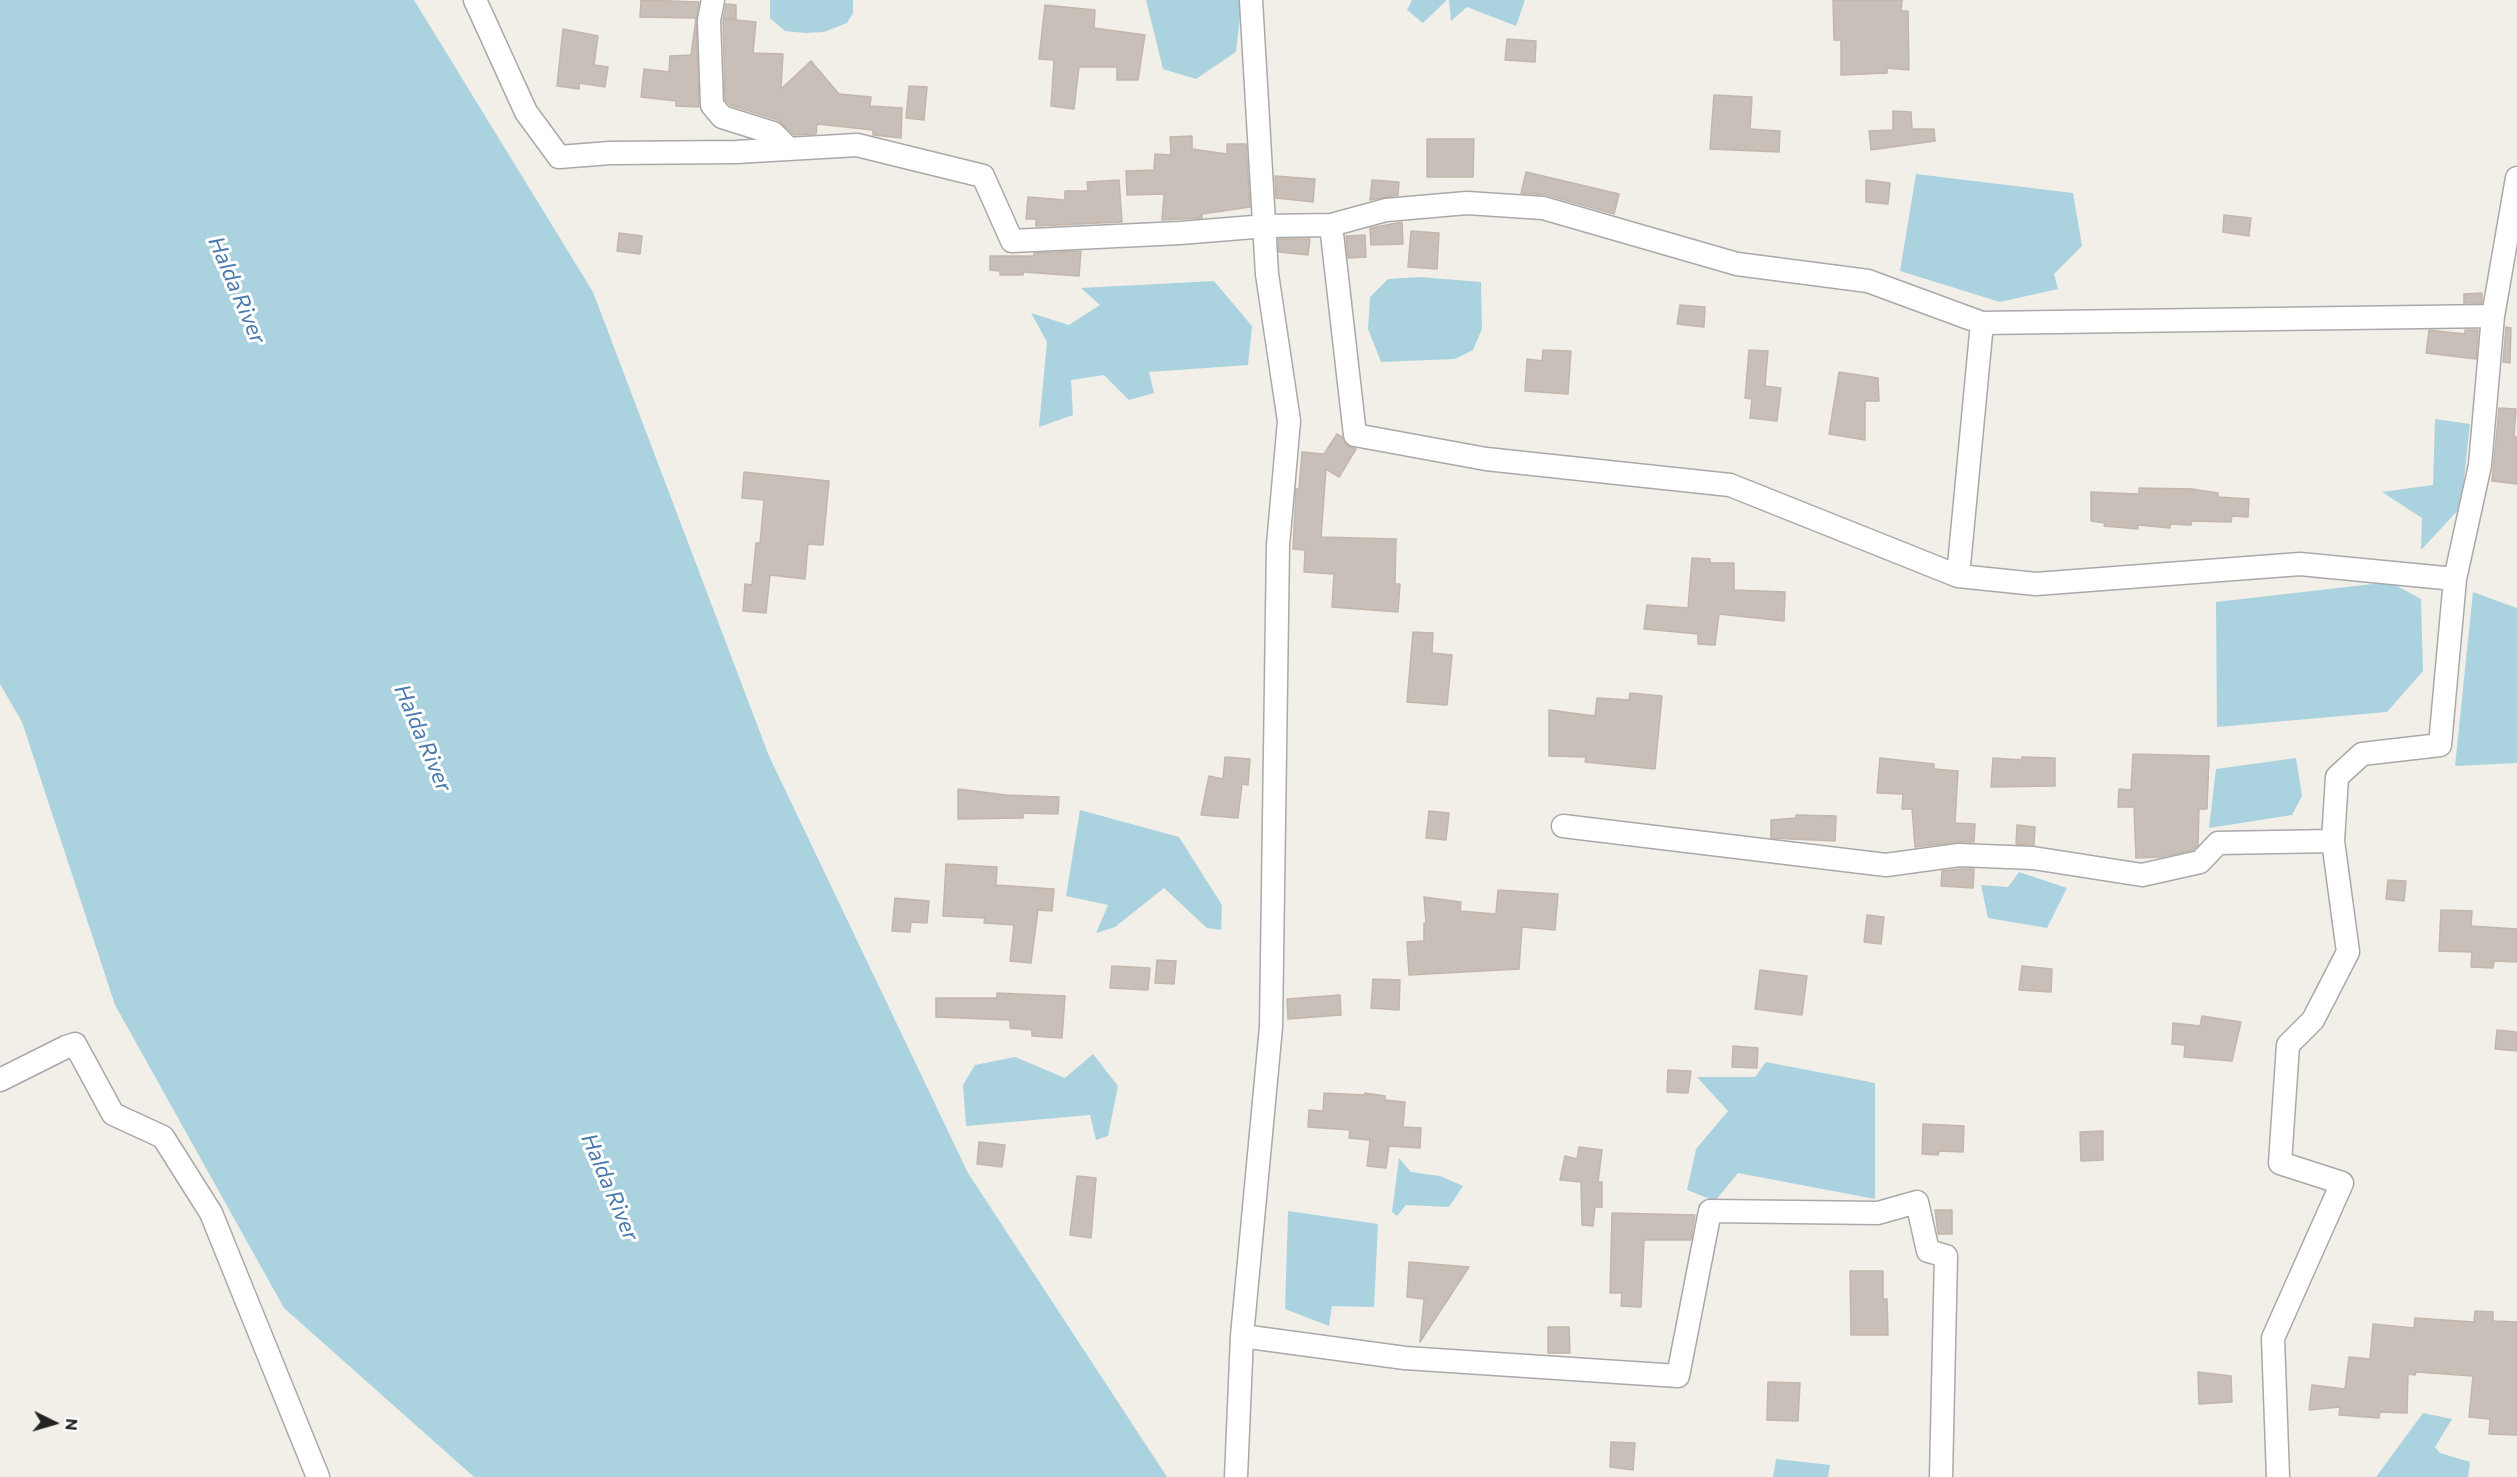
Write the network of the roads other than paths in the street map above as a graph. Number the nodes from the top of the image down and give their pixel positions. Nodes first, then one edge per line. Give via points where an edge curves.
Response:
1 (476, 0) edge
2 (713, 0) edge
3 (1251, 0) edge
4 (789, 149) junction
5 (2517, 178) edge
6 (1331, 225) junction
7 (1266, 226) junction
8 (2493, 316) junction
9 (1982, 323) junction
10 (1958, 576) junction
11 (2455, 579) junction
12 (1563, 826) dead end
13 (2333, 841) junction
14 (0, 1080) edge
15 (1242, 1336) junction
16 (318, 1477) edge
17 (1236, 1477) edge
18 (1941, 1477) edge
19 (2278, 1477) edge

1 - 4 street via 526,112 559,157
2 - 4 street via 709,20 712,105 722,117 773,133
3 - 7 street
4 - 7 street via 857,145 983,176 1012,241
5 - 8 street
6 - 7 street
6 - 9 street via 1386,210 1455,204 1543,208 1737,264 1868,281
6 - 10 street via 1355,435 1486,459 1730,485
7 - 15 street via 1267,274 1289,421 1278,545 1271,1027
8 - 9 street
8 - 11 street via 2480,465
9 - 10 street
10 - 11 street via 2036,584 2300,564
11 - 13 street via 2440,745 2362,754 2337,777
12 - 13 street via 1886,865 1959,855 2033,858 2142,875 2200,862 2218,843
13 - 19 street via 2348,952 2313,1020 2288,1046 2280,1163 2342,1183 2274,1338
14 - 16 street via 75,1044 113,1114 163,1137 212,1213
15 - 17 street
15 - 18 street via 1405,1358 1678,1376 1710,1211 1878,1213 1917,1202 1928,1251 1946,1256

